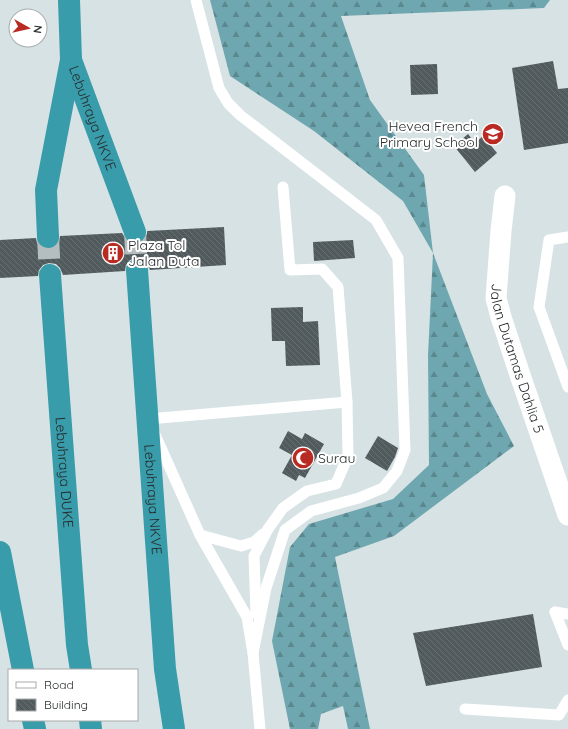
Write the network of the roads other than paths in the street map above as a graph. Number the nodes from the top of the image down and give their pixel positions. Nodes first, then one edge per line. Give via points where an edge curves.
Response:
1 (68, 0) edge
2 (196, 0) edge
3 (71, 60) junction
4 (283, 187) dead end
5 (504, 196) dead end
6 (135, 232) tunnel mouth
7 (48, 237) tunnel mouth
8 (568, 237) edge
9 (137, 270) tunnel mouth
10 (50, 275) tunnel mouth
11 (568, 387) edge
12 (347, 402) junction
13 (148, 419) junction
14 (568, 515) edge
15 (268, 529) junction
16 (200, 536) junction
17 (0, 552) edge
18 (568, 614) edge
19 (257, 632) junction
20 (568, 645) edge
21 (253, 653) junction
22 (23, 669) edge
23 (81, 669) edge
24 (568, 700) edge
25 (465, 708) dead end
26 (174, 729) edge
27 (260, 729) edge

1 - 3 highway, Lebuhraya NKVE
2 - 19 lane via 219,88 228,103 376,220 398,258 405,450 397,471 383,488 359,498 311,511 285,530 266,588
3 - 6 highway, Lebuhraya NKVE
3 - 7 highway via 46,190
4 - 12 lane via 290,270 322,269 338,288
5 - 14 street, Jalan Dutamas Dahlia 5 via 496,298 518,372
8 - 11 lane via 549,240 539,307
9 - 13 highway, Lebuhraya NKVE
10 - 23 highway, Lebuhraya DUKE
12 - 13 lane
12 - 15 lane via 348,456 336,484 307,491 282,508
13 - 16 lane
13 - 26 highway, Lebuhraya NKVE via 165,669
15 - 16 lane via 254,542 241,546
15 - 19 lane via 254,556
16 - 21 lane via 247,617
17 - 22 highway
18 - 20 lane via 555,612
19 - 21 lane
21 - 27 lane
24 - 25 lane via 559,715

